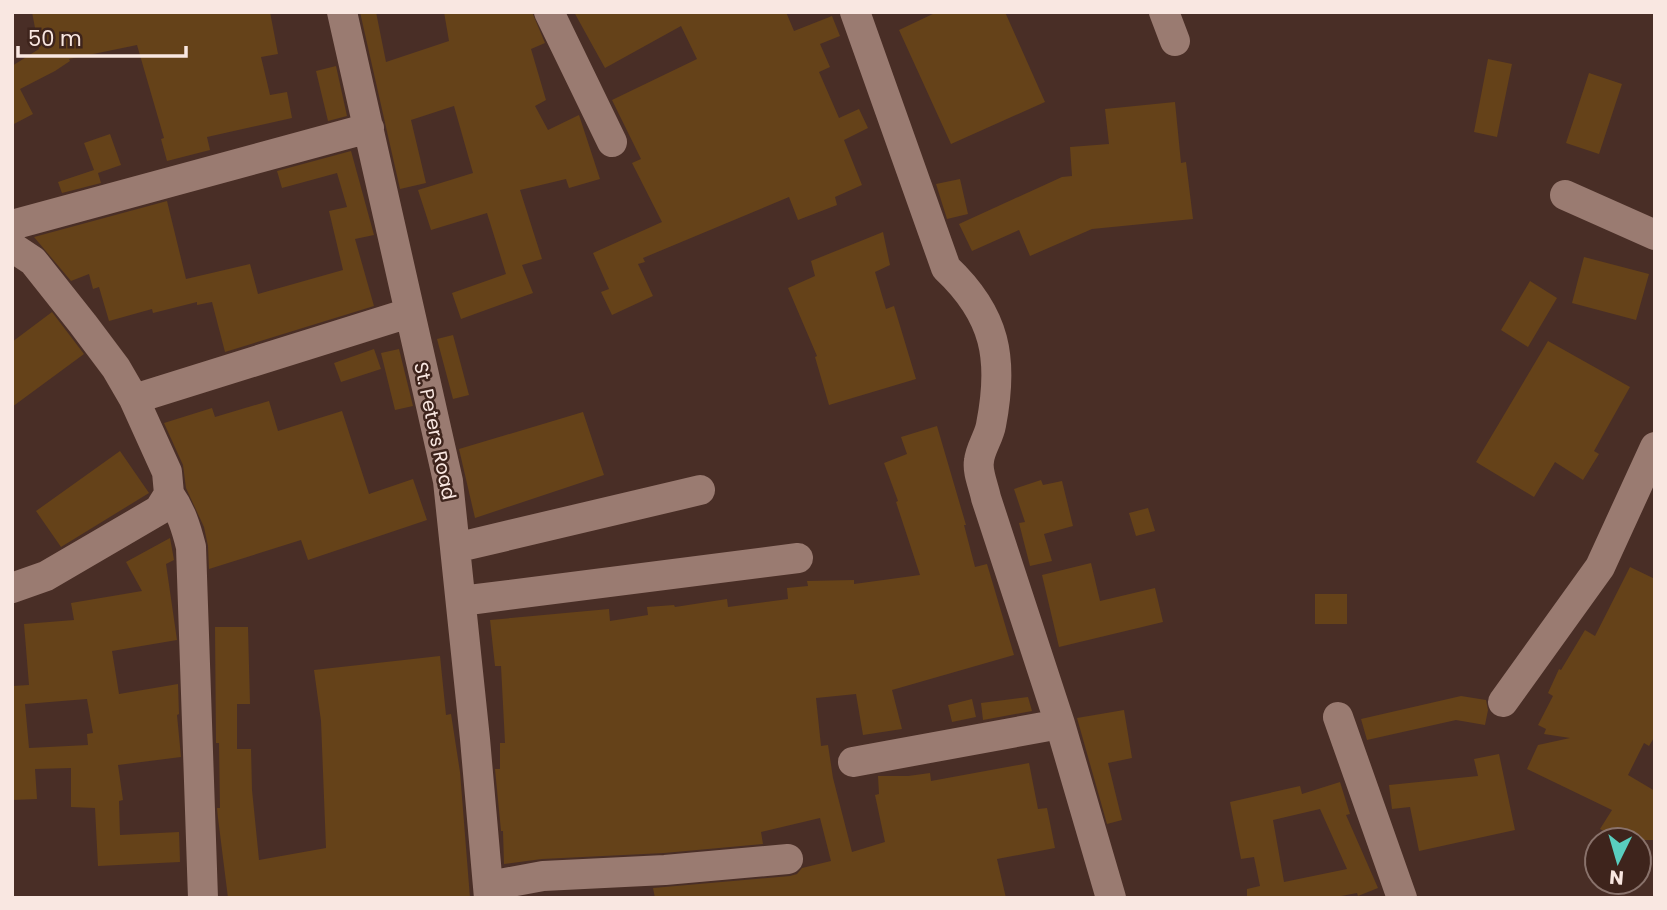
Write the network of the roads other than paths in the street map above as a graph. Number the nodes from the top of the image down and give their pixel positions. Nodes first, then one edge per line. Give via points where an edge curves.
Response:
1 (342, 12) edge
2 (549, 12) edge
3 (855, 12) edge
4 (1164, 12) edge
5 (1175, 41) dead end
6 (369, 128) junction
7 (612, 142) dead end
8 (1565, 195) dead end
9 (12, 225) edge
10 (1655, 235) edge
11 (12, 247) edge
12 (409, 313) junction
13 (134, 400) junction
14 (1655, 447) edge
15 (700, 490) dead end
16 (169, 494) junction
17 (455, 548) junction
18 (798, 558) dead end
19 (12, 588) edge
20 (461, 601) junction
21 (1503, 702) dead end
22 (1338, 717) dead end
23 (1060, 724) junction
24 (853, 762) dead end
25 (788, 859) dead end
26 (489, 892) edge
27 (203, 898) edge
28 (1111, 898) edge
29 (1402, 898) edge

1 - 6 street, St. Peters Road
2 - 7 street
3 - 23 street via 946,268 968,288 984,314 996,350 994,404 978,463
4 - 5 street
6 - 9 street
6 - 12 street, St. Peters Road
8 - 10 street
11 - 13 street via 33,261 116,368
12 - 13 street
12 - 17 street, St. Peters Road via 448,481
13 - 16 street via 167,472
14 - 21 street via 1600,567
15 - 17 street
16 - 19 street via 159,510 46,576
16 - 27 street via 179,507 191,547
17 - 20 street, St. Peters Road
18 - 20 street
20 - 26 street, St. Peters Road
22 - 29 street
23 - 24 street
23 - 28 street
25 - 26 street via 543,876

